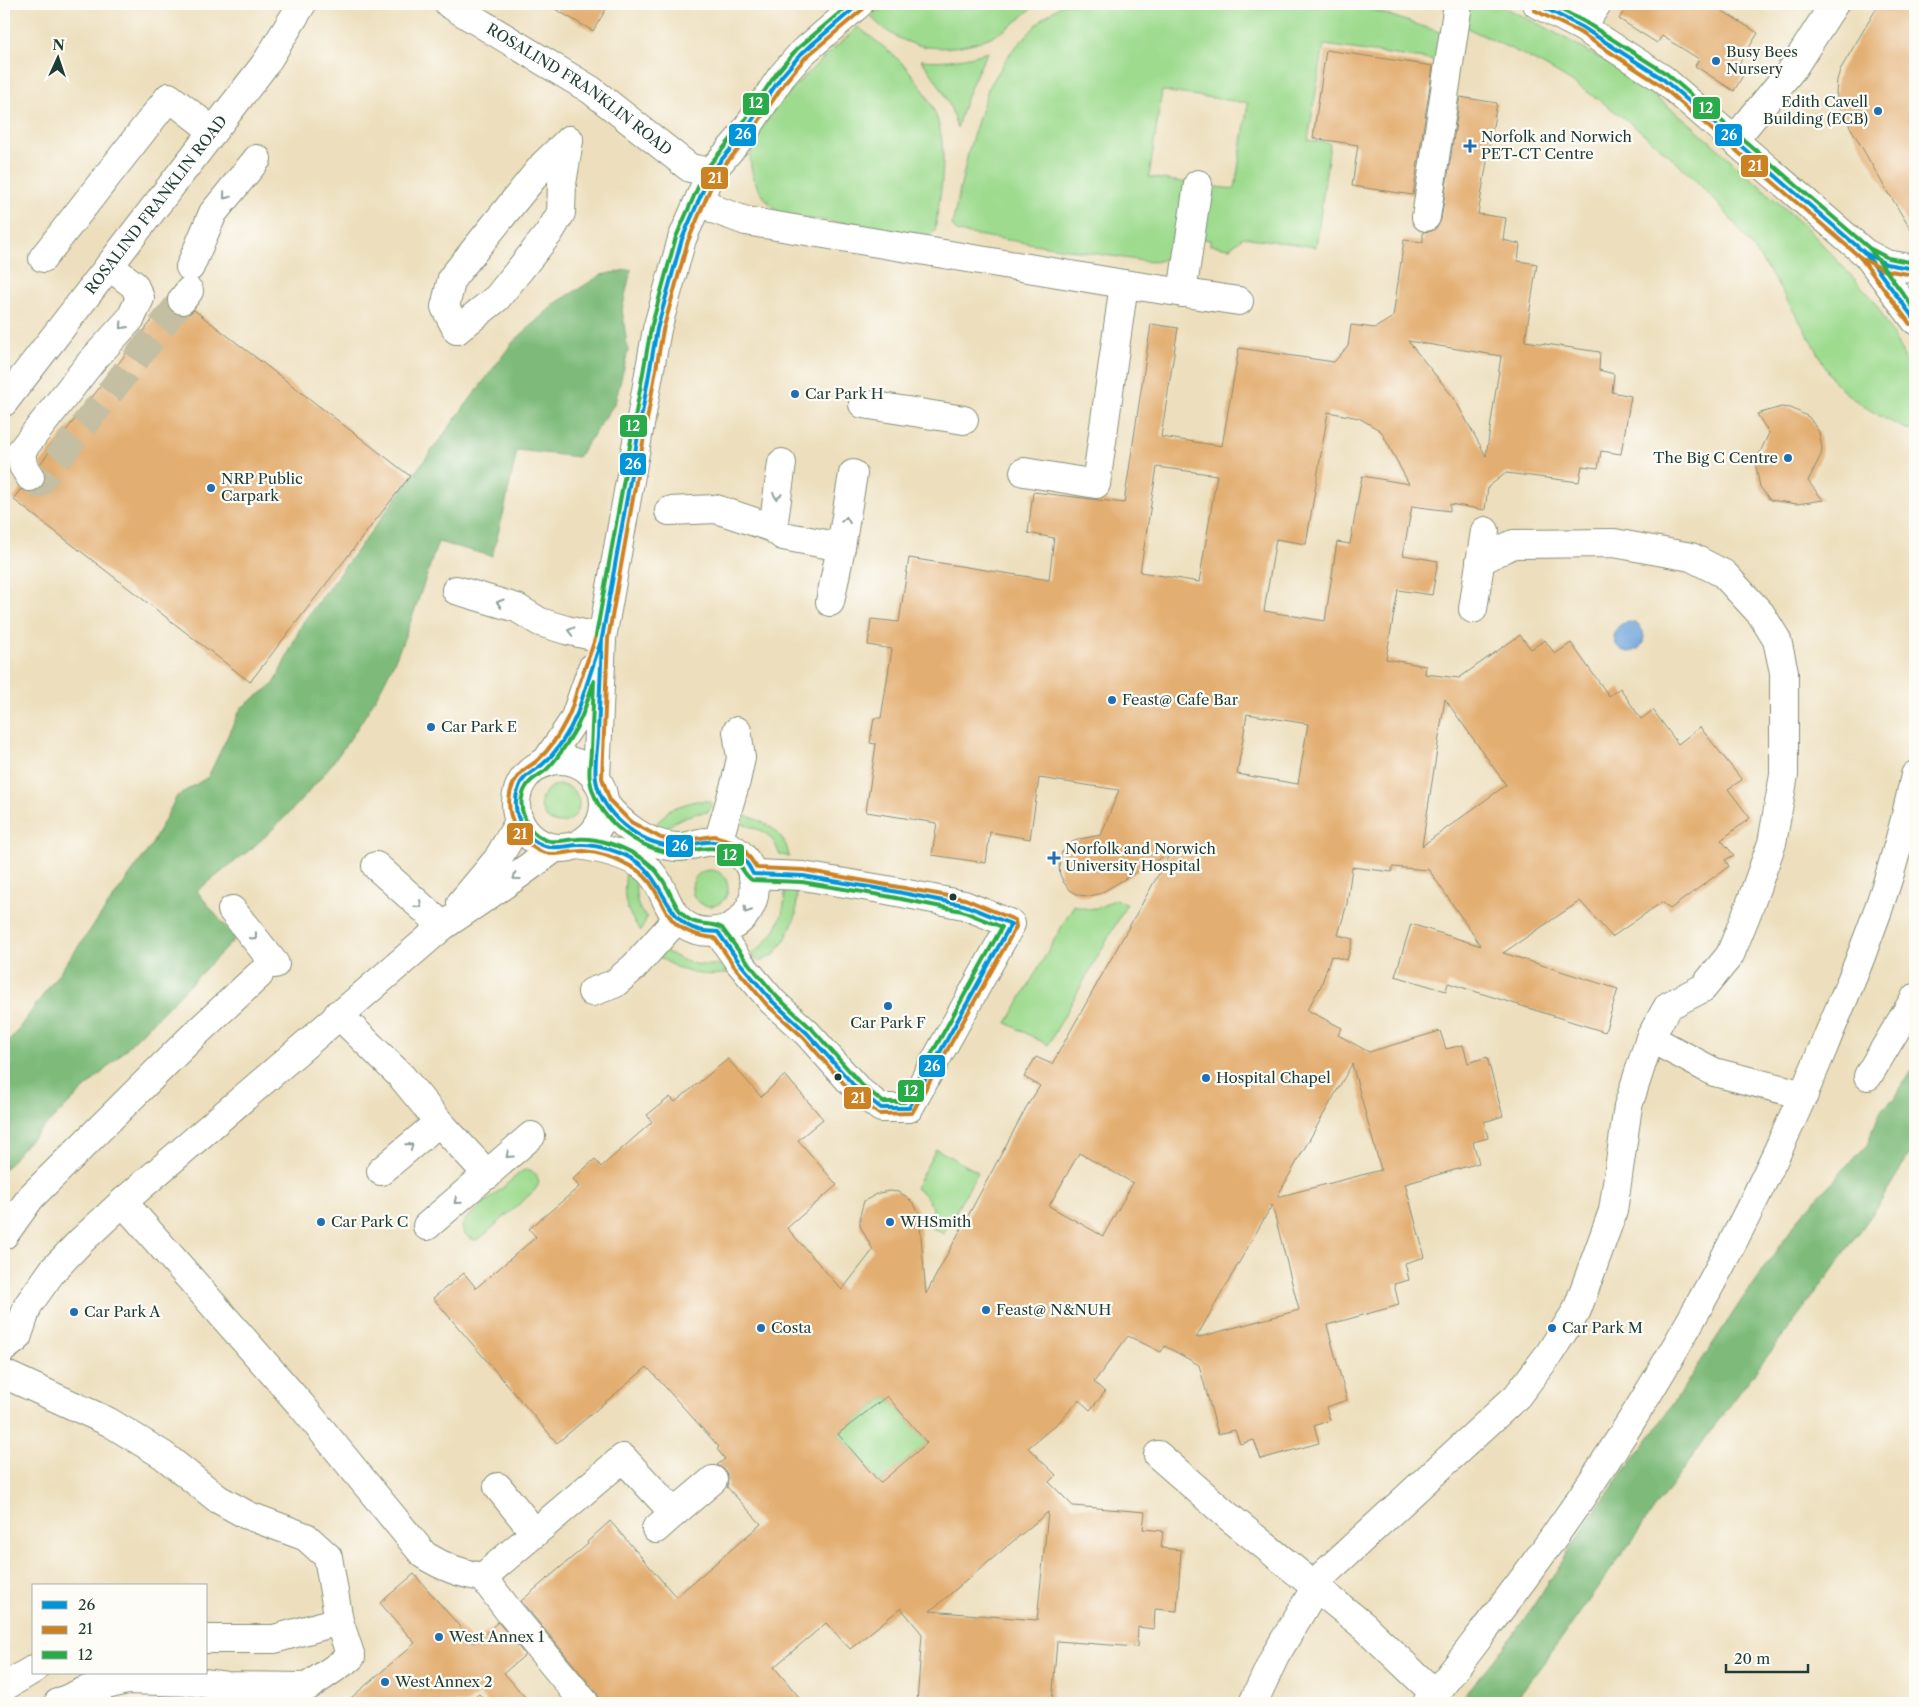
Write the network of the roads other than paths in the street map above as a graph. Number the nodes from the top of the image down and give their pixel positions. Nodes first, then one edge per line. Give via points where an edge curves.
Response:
1 (302, 4) edge
2 (449, 4) edge
3 (858, 4) edge
4 (1458, 4) edge
5 (1537, 4) edge
6 (1597, 4) edge
7 (1834, 4) edge
8 (1582, 27) junction
9 (213, 131) junction
10 (1735, 139) junction
11 (257, 158) dead end
12 (564, 172) joint
13 (711, 172) junction
14 (1198, 184) dead end
15 (700, 198) junction
16 (1426, 218) dead end
17 (1865, 252) junction
18 (43, 258) dead end
19 (109, 266) junction
20 (1915, 269) edge
21 (1124, 284) junction
22 (187, 286) tunnel mouth
23 (1182, 293) junction
24 (1239, 301) dead end
25 (1915, 320) edge
26 (4, 402) edge
27 (863, 404) dead end
28 (964, 420) dead end
29 (782, 463) dead end
30 (25, 465) dead end
31 (1024, 472) dead end
32 (853, 474) dead end
33 (625, 504) junction
34 (773, 528) junction
35 (1485, 530) dead end
36 (841, 547) junction
37 (1480, 561) junction
38 (456, 590) dead end
39 (830, 602) dead end
40 (1473, 608) dead end
41 (602, 638) junction
42 (737, 730) dead end
43 (546, 763) junction
44 (1915, 774) edge
45 (600, 791) junction
46 (519, 822) junction
47 (1912, 826) edge
48 (718, 842) junction
49 (566, 846) junction
50 (376, 866) dead end
51 (753, 874) junction
52 (232, 910) dead end
53 (677, 919) junction
54 (443, 926) junction
55 (718, 932) junction
56 (592, 992) dead end
57 (1915, 998) edge
58 (338, 1014) junction
59 (1650, 1038) junction
60 (1868, 1076) dead end
61 (1804, 1095) junction
62 (439, 1122) junction
63 (531, 1136) dead end
64 (381, 1171) dead end
65 (488, 1175) junction
66 (123, 1202) junction
67 (427, 1226) dead end
68 (4, 1235) edge
69 (28, 1305) junction
70 (4, 1336) edge
71 (4, 1348) edge
72 (4, 1374) edge
73 (1158, 1455) dead end
74 (712, 1480) dead end
75 (498, 1487) dead end
76 (536, 1533) junction
77 (483, 1577) junction
78 (1316, 1587) junction
79 (339, 1621) junction
80 (208, 1639) edge
81 (32, 1669) edge
82 (4, 1687) edge
83 (1431, 1698) edge
84 (58, 1703) edge
85 (585, 1703) edge
86 (1253, 1703) edge

1 - 9 street, ROSALIND FRANKLIN ROAD via 266,63
2 - 13 street, ROSALIND FRANKLIN ROAD via 590,90 690,168
3 - 13 street via 801,54 781,77 741,137
4 - 16 street
5 - 8 street
6 - 8 street
7 - 10 street via 1793,68
8 - 10 street via 1662,79
9 - 18 street via 169,96
9 - 19 street, ROSALIND FRANKLIN ROAD
10 - 17 street
11 -> 22 street via 213,213
12 - 12 street via 569,140 544,164 452,278 445,307 457,330 497,298 549,233 561,213
13 - 15 street
14 - 23 street
15 - 21 street via 716,210 746,221
15 - 33 street via 682,239 657,329
17 - 20 street via 1886,264
17 - 25 street
19 - 26 street, ROSALIND FRANKLIN ROAD
19 -> 30 street via 134,285 140,298 131,318 91,362 82,393
21 - 23 street
21 - 31 street via 1096,484
23 - 24 street
27 - 28 street
29 -> 34 street
36 -> 32 street
33 - 34 street via 669,511 716,509
33 - 41 street
34 - 36 street via 783,536
35 - 37 street
36 - 39 street
37 - 40 street
37 - 59 street via 1513,544 1556,542 1614,543 1691,557 1724,574 1762,614 1777,640 1786,699 1784,775 1772,843 1730,955 1703,988 1668,1006
41 -> 38 street via 540,622 517,608
41 - 43 street via 574,720
41 - 45 street
42 - 48 street via 740,758
43 - 45 street via 579,764
43 - 46 street via 530,772 519,786 515,804
44 - 47 street
45 - 48 street via 621,821 648,840 679,847
45 - 49 street via 603,813 594,832
46 - 49 street via 525,832 544,846
46 - 54 street via 497,860
47 - 61 street
48 - 51 street via 742,856
49 - 53 street via 606,850 643,866 655,878
49 -> 54 street
50 -> 54 street
51 -> 55 street via 755,889 746,913 730,927
51 - 55 street via 803,876 964,905 1011,924 909,1108 881,1108 858,1090 807,1032 772,1001
52 -> 68 street via 267,970 191,1038 31,1197
53 - 55 street via 704,932
53 - 56 street via 604,971
54 - 58 street
57 - 60 street
58 - 62 street via 402,1077
58 - 66 street
59 - 61 street via 1717,1058
59 - 78 street via 1628,1106 1613,1211 1577,1310 1517,1396 1356,1544
61 - 83 street via 1741,1230 1633,1422 1544,1553
64 -> 62 street
62 - 65 street
63 -> 65 street
65 -> 67 street
66 - 69 street via 53,1270
66 - 77 street via 301,1405 424,1555 445,1568
69 - 70 street via 9,1320
69 - 71 street via 18,1338
72 - 79 street via 109,1422 163,1456 218,1499 248,1515 306,1537 328,1557
73 - 78 street
74 - 76 street via 665,1521 623,1458
75 - 76 street
76 - 77 street
77 - 85 street
78 - 83 street via 1366,1627
78 - 86 street via 1275,1656
79 - 80 street via 274,1639
79 - 84 street via 351,1657 307,1687 127,1680 87,1690
81 - 82 street

